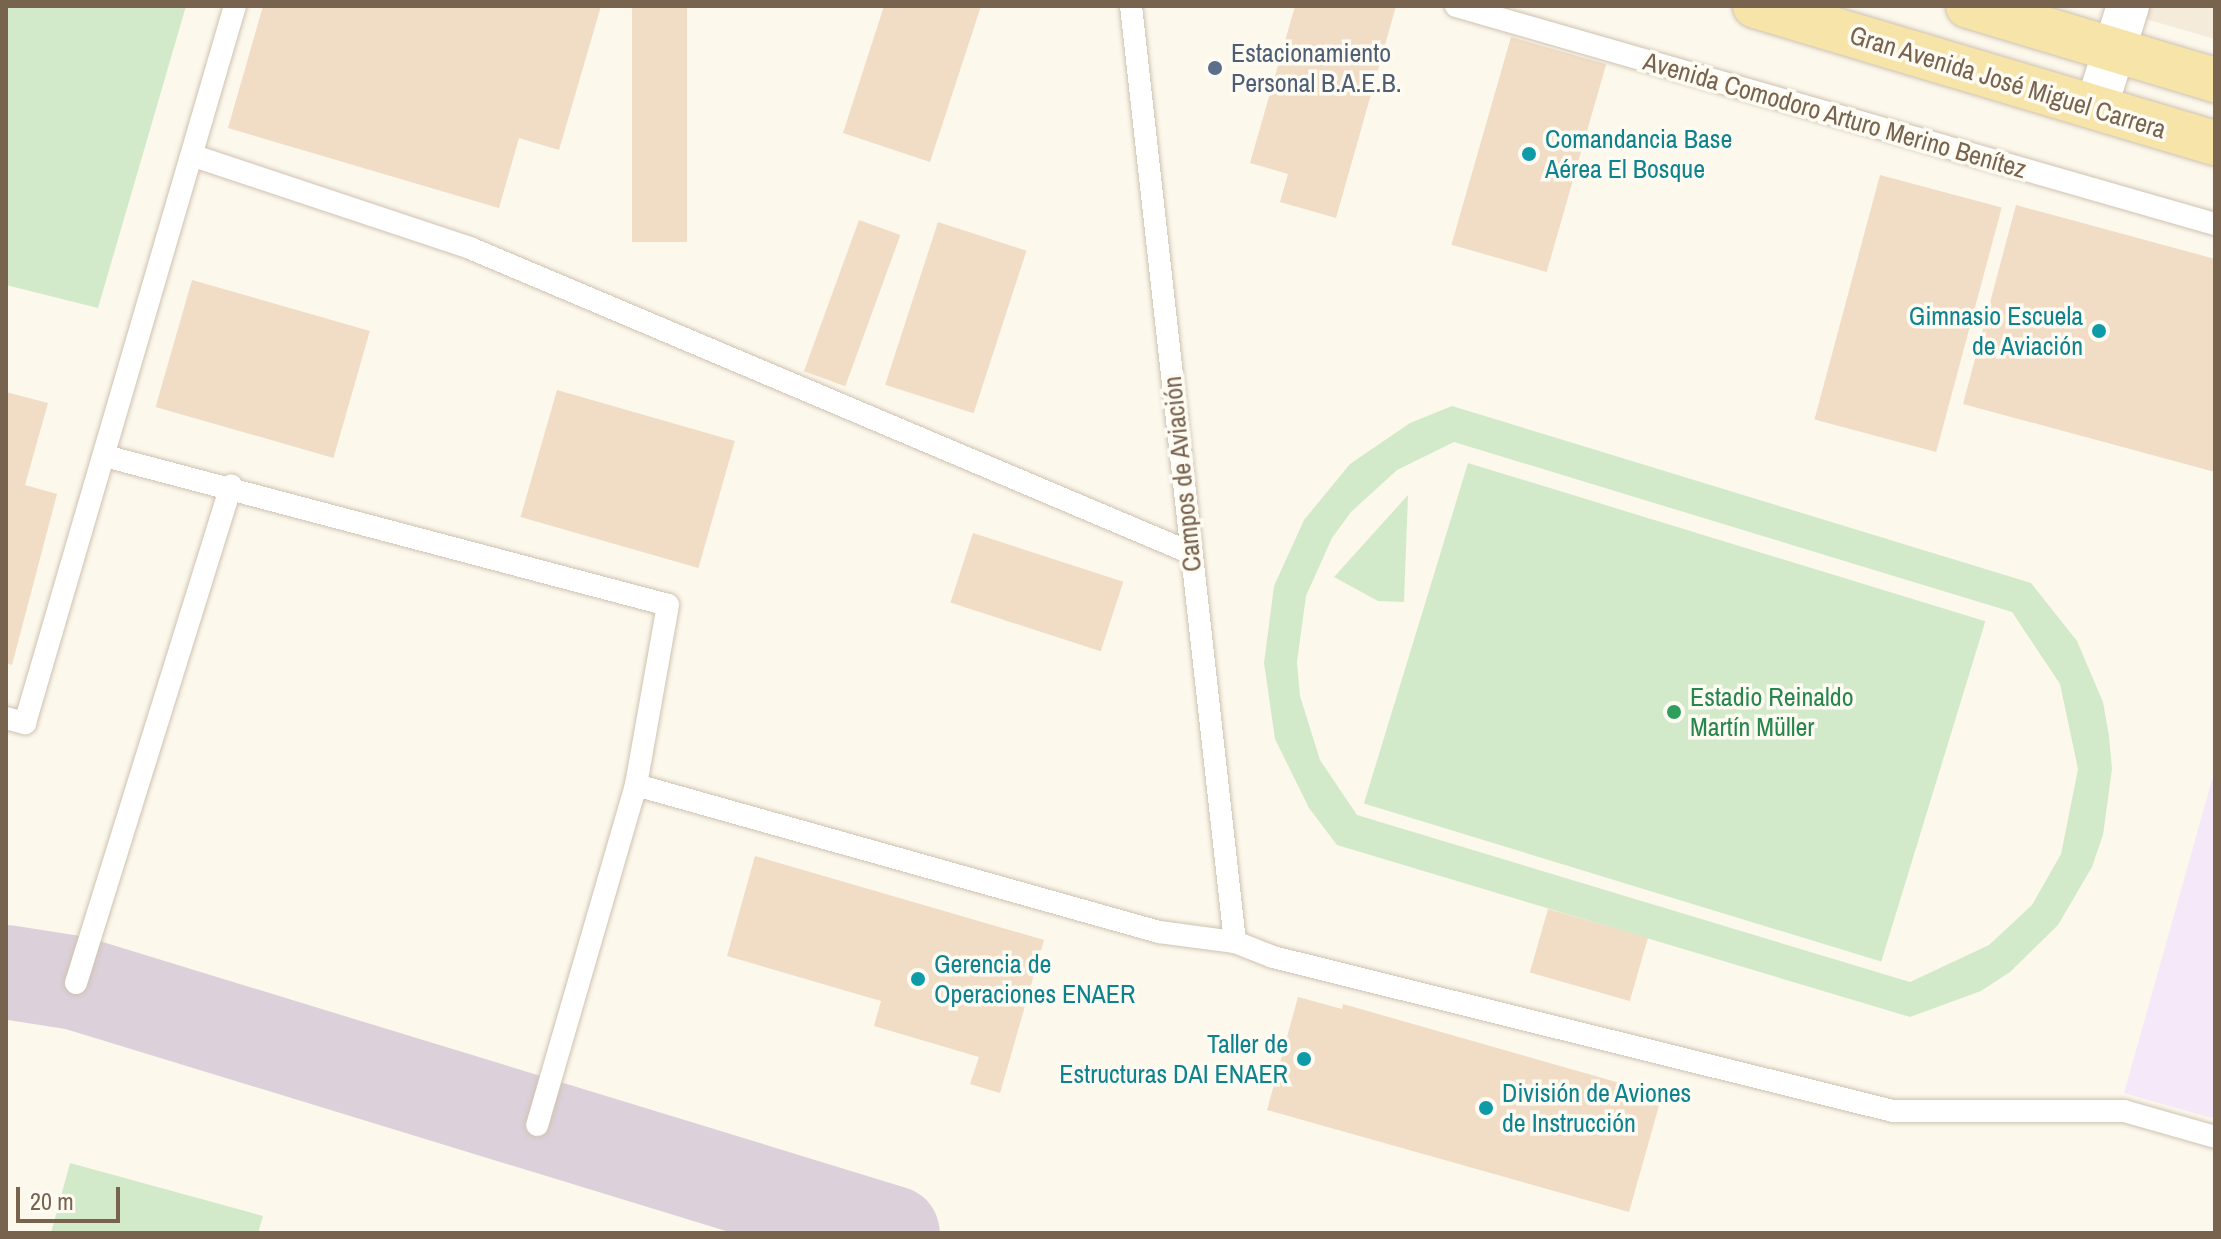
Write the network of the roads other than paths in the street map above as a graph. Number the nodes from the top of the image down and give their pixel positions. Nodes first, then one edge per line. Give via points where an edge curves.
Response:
1 (235, 6) edge
2 (1131, 6) edge
3 (1456, 6) edge
4 (1755, 6) edge
5 (1968, 6) edge
6 (2128, 6) edge
7 (2115, 50) junction
8 (2215, 80) edge
9 (2096, 108) junction
10 (2215, 143) edge
11 (194, 156) junction
12 (2215, 224) edge
13 (105, 456) junction
14 (231, 486) junction
15 (1191, 553) junction
16 (6, 718) edge
17 (636, 785) junction
18 (1235, 942) junction
19 (76, 983) dead end
20 (537, 1125) dead end
21 (2215, 1137) edge

1 - 11 lane
2 - 15 lane, Campos de Aviación
3 - 12 lane, Avenida Comodoro Arturo Merino Benítez
4 - 9 main road, Gran Avenida José Miguel Carrera
5 - 7 main road
6 - 7 street
7 - 8 main road
7 - 9 street
9 - 10 main road, Gran Avenida José Miguel Carrera
11 - 13 lane
11 - 15 lane via 470,248
13 - 14 lane
13 - 16 lane via 25,723
14 - 17 lane via 668,605
14 - 19 lane
15 - 18 lane, Campos de Aviación
17 - 18 lane via 1159,932
17 - 20 lane
18 - 21 lane via 1288,961 1893,1111 2124,1111

